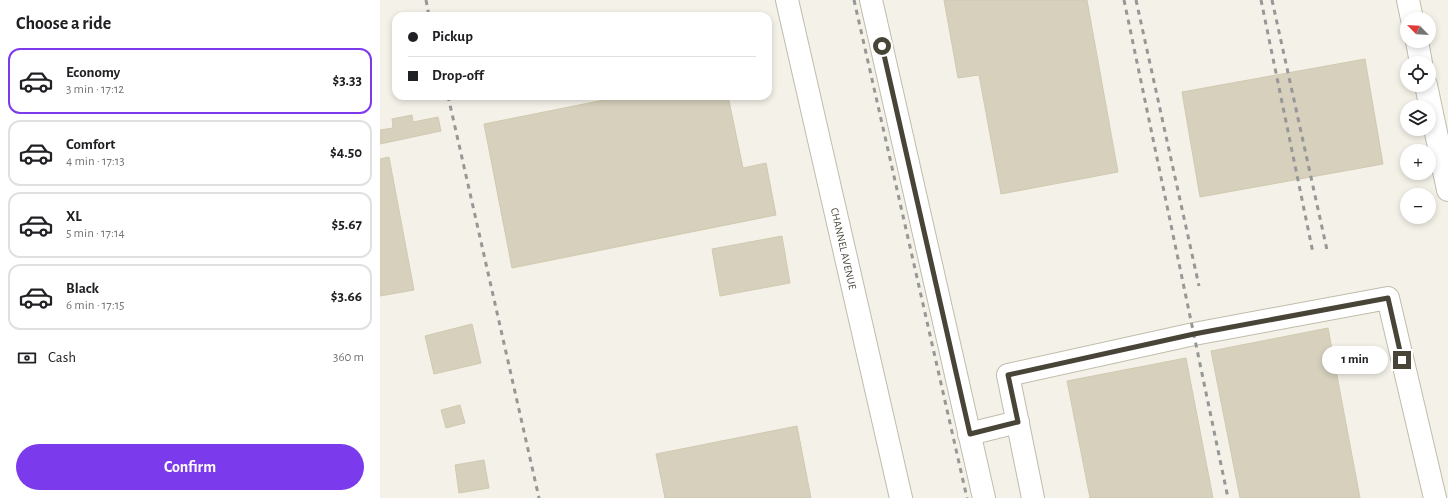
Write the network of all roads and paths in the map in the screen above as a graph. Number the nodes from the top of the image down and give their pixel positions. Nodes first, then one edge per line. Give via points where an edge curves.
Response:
1 (787, 0) edge
2 (871, 0) edge
3 (1408, 0) edge
4 (1411, 12) edge
5 (1427, 92) edge
6 (1448, 190) edge
7 (1018, 422) junction
8 (970, 434) junction
9 (901, 498) edge
10 (984, 498) edge
11 (1033, 498) edge
12 (1435, 498) edge

1 - 9 street, CHANNEL AVENUE
2 - 8 street
3 - 4 street
5 - 6 street
7 - 8 street
7 - 11 street
7 - 12 street via 1008,375 1194,334 1388,298
8 - 10 street

